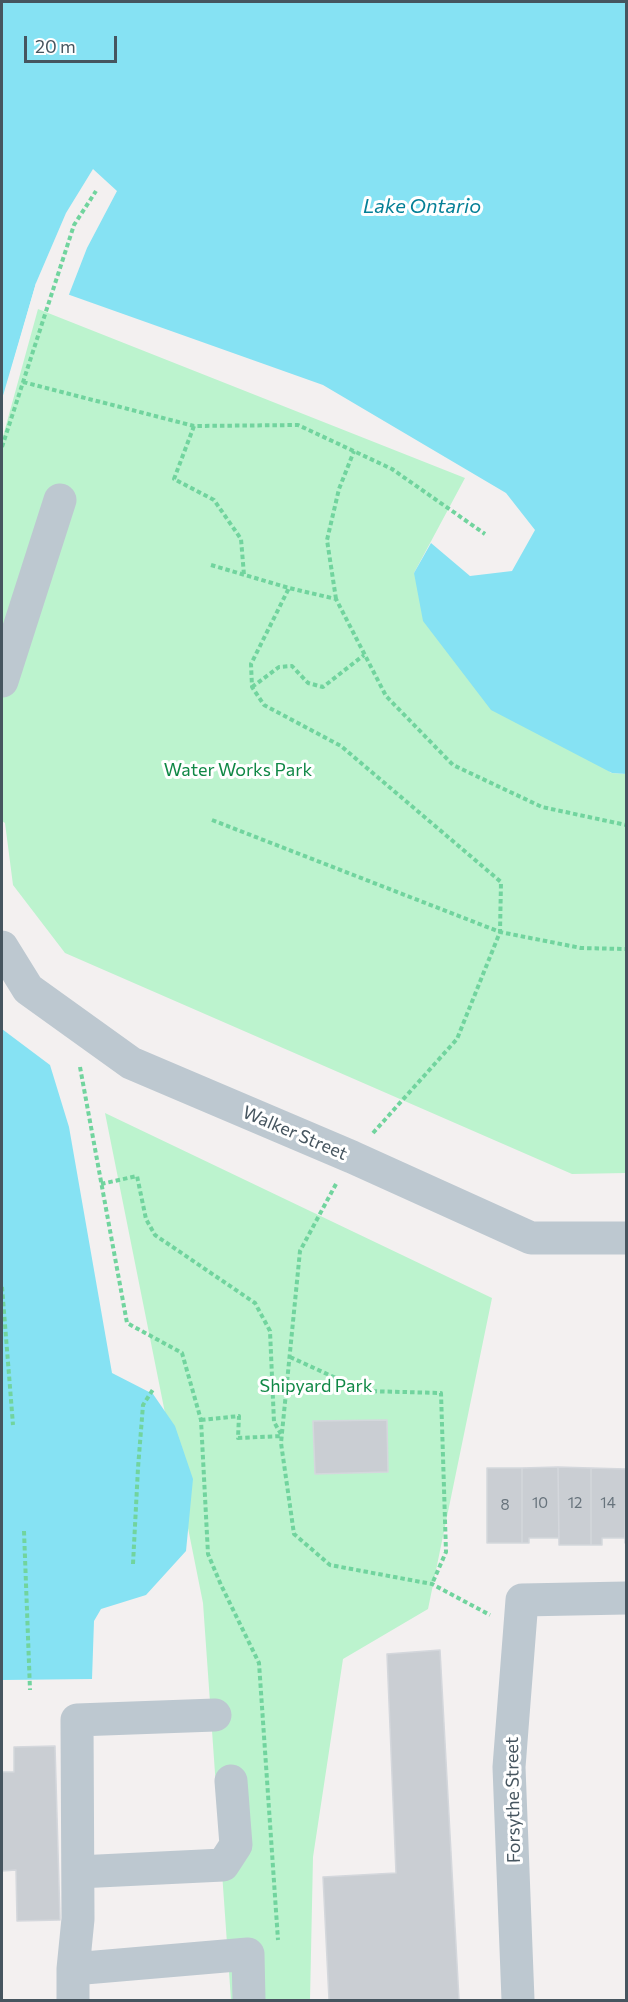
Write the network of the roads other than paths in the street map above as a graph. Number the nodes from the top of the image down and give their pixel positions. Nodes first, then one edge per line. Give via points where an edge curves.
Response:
1 (60, 500) dead end
2 (2, 681) edge
3 (2, 947) edge
4 (627, 1238) edge
5 (627, 1598) edge
6 (215, 1715) dead end
7 (231, 1781) dead end
8 (78, 1872) junction
9 (73, 1985) edge
10 (249, 2001) edge
11 (518, 2001) edge

1 - 2 street
3 - 4 street, Walker Street via 28,989 130,1063 531,1238
5 - 11 street, Forsythe Street via 520,1616 509,1767
6 - 8 street via 77,1720
7 - 8 street via 236,1845 223,1865
8 - 9 street
9 - 10 street via 248,1954

